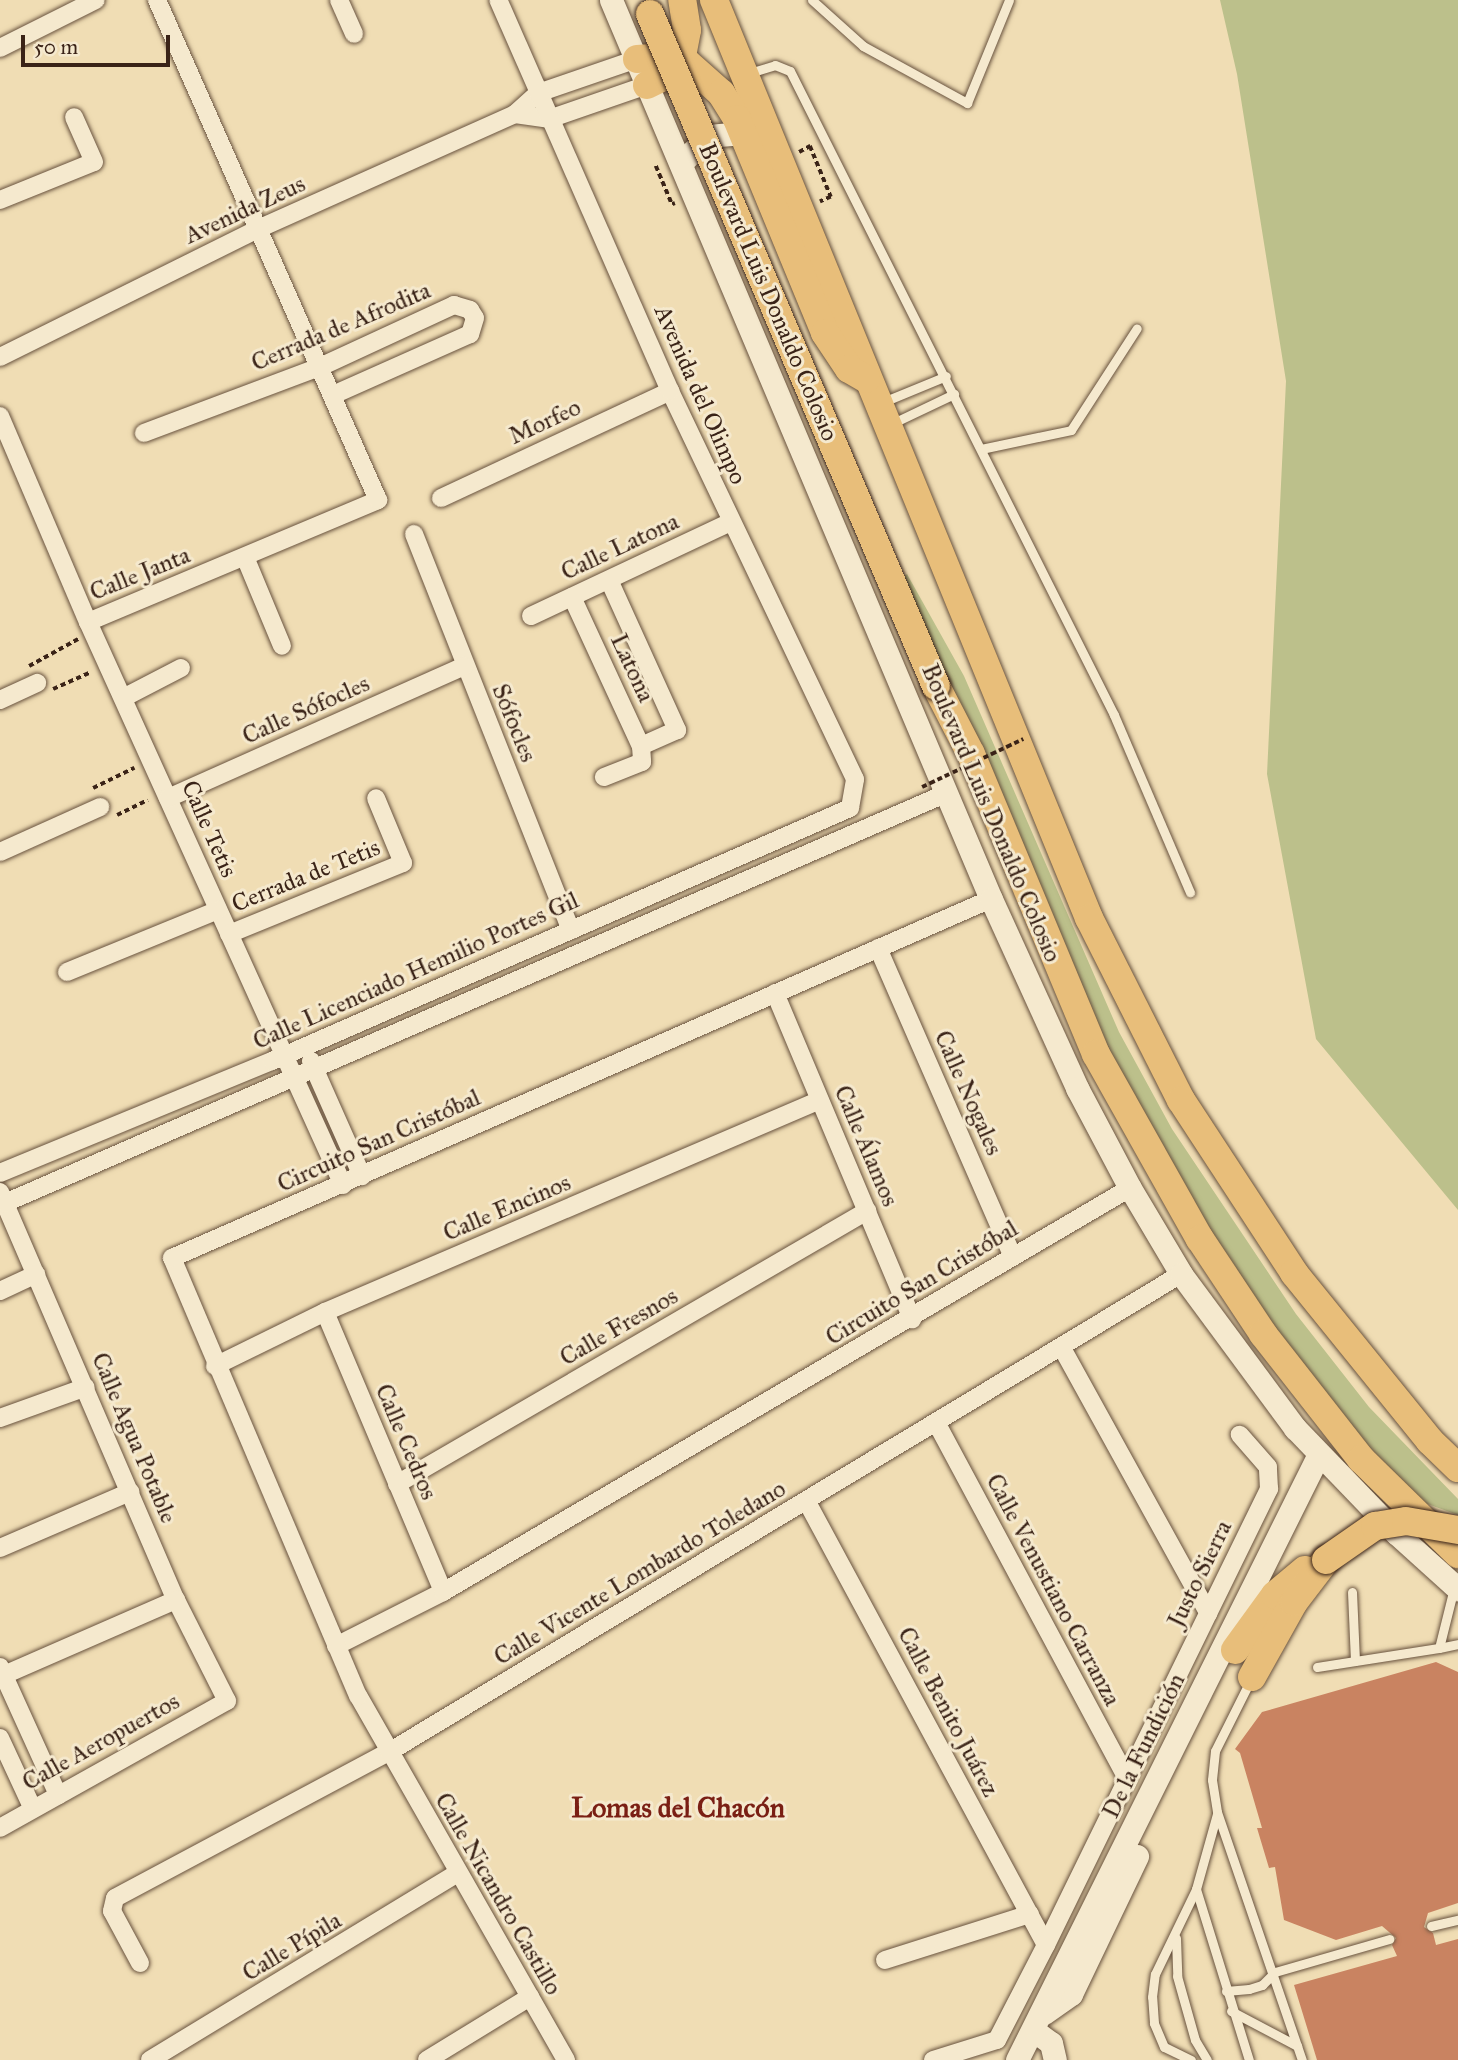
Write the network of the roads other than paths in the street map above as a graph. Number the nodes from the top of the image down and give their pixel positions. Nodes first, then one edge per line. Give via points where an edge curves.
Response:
1 (96, 0) edge
2 (157, 0) edge
3 (339, 0) edge
4 (498, 0) edge
5 (611, 0) edge
6 (645, 0) edge
7 (682, 0) edge
8 (714, 0) edge
9 (812, 0) edge
10 (1009, 0) edge
11 (354, 34) dead end
12 (0, 48) edge
13 (637, 59) junction
14 (679, 60) junction
15 (745, 74) junction
16 (647, 85) junction
17 (538, 93) junction
18 (515, 114) junction
19 (74, 117) dead end
20 (550, 119) junction
21 (743, 133) junction
22 (681, 163) junction
23 (0, 200) edge
24 (258, 229) junction
25 (1137, 328) dead end
26 (2, 350) edge
27 (320, 367) junction
28 (946, 376) junction
29 (670, 391) junction
30 (954, 394) junction
31 (332, 395) junction
32 (878, 404) junction
33 (0, 416) edge
34 (144, 433) dead end
35 (981, 449) junction
36 (441, 498) dead end
37 (731, 522) junction
38 (414, 534) dead end
39 (245, 557) junction
40 (609, 580) junction
41 (572, 597) junction
42 (531, 616) dead end
43 (90, 627) junction
44 (282, 646) dead end
45 (464, 666) junction
46 (181, 668) dead end
47 (37, 682) road end
48 (125, 697) junction
49 (0, 700) edge
50 (641, 754) junction
51 (604, 776) dead end
52 (947, 793) junction
53 (167, 795) junction
54 (376, 798) dead end
55 (100, 807) road end
56 (850, 808) joint
57 (0, 852) edge
58 (1190, 892) dead end
59 (991, 899) junction
60 (218, 910) junction
61 (571, 930) junction
62 (229, 934) junction
63 (878, 948) junction
64 (67, 972) dead end
65 (775, 993) junction
66 (304, 1047) junction
67 (284, 1056) junction
68 (316, 1071) junction
69 (294, 1080) junction
70 (820, 1100) junction
71 (0, 1174) edge
72 (362, 1176) junction
73 (343, 1185) junction
74 (1130, 1188) junction
75 (3, 1197) edge
76 (867, 1212) junction
77 (1013, 1257) junction
78 (36, 1274) junction
79 (1181, 1274) junction
80 (0, 1291) edge
81 (326, 1312) junction
82 (912, 1319) junction
83 (1062, 1348) junction
84 (215, 1366) junction
85 (86, 1387) junction
86 (0, 1418) edge
87 (937, 1424) junction
88 (1240, 1434) dead end
89 (1318, 1456) junction
90 (1458, 1468) edge
91 (397, 1484) junction
92 (130, 1492) junction
93 (807, 1502) junction
94 (1458, 1530) edge
95 (0, 1548) edge
96 (1458, 1554) edge
97 (1326, 1560) junction
98 (1456, 1587) edge
99 (443, 1592) junction
100 (1352, 1592) dead end
101 (177, 1600) junction
102 (1208, 1614) junction
103 (1458, 1644) edge
104 (336, 1646) junction
105 (1439, 1648) junction
106 (1235, 1650) joint
107 (1355, 1661) junction
108 (1317, 1667) dead end
109 (2, 1671) edge
110 (1252, 1677) joint
111 (227, 1700) joint
112 (0, 1738) edge
113 (389, 1752) junction
114 (1127, 1779) junction
115 (58, 1795) junction
116 (32, 1807) junction
117 (1217, 1812) junction
118 (0, 1828) edge
119 (458, 1873) junction
120 (1196, 1889) junction
121 (1030, 1913) junction
122 (1458, 1920) edge
123 (1431, 1926) dead end
124 (1178, 1929) junction
125 (1389, 1939) dead end
126 (1046, 1945) junction
127 (885, 1960) dead end
128 (140, 1963) dead end
129 (1275, 1972) junction
130 (1226, 1991) junction
131 (530, 1997) junction
132 (1231, 2011) junction
133 (1037, 2023) junction
134 (1297, 2046) junction
135 (151, 2060) edge
136 (427, 2060) edge
137 (566, 2060) edge
138 (933, 2060) edge
139 (1017, 2060) edge
140 (1055, 2060) edge
141 (1191, 2060) edge
142 (1207, 2060) edge
143 (1249, 2060) edge
144 (1302, 2060) edge

1 - 12 street
2 - 24 street
3 - 11 street
4 - 17 street, Avenida del Olimpo
5 - 13 street
6 - 96 main road, Boulevard Luis Donaldo Colosio, bridge via 1096,1054 1200,1239 1263,1334 1361,1459
7 - 14 main road via 687,30
8 - 15 main road, Boulevard Luis Donaldo Colosio
9 - 10 lane via 863,46 967,103
13 - 14 main road
13 - 16 street
13 - 17 street, Avenida Zeus
14 - 16 main road via 664,80
14 - 21 main road via 701,72 721,93
15 - 28 lane via 775,65 790,71
15 - 32 main road, Boulevard Luis Donaldo Colosio
16 - 20 street
16 - 22 street
17 - 18 street, Avenida Zeus
17 - 20 street, Avenida del Olimpo
18 - 20 street
18 - 24 street, Avenida Zeus
19 - 23 street via 94,162
20 - 29 street, Avenida del Olimpo
21 - 22 street via 708,136
21 - 32 main road via 825,333
22 - 52 street
24 - 26 street, Avenida Zeus
24 - 27 street
25 - 35 lane via 1072,430
27 - 31 street
27 - 31 street, Cerrada de Afrodita via 454,304 463,305 475,318 470,334
27 - 34 street, Cerrada de Afrodita
28 - 30 lane
28 - 32 lane
29 - 36 street, Morfeo
29 - 37 street, Avenida del Olimpo
30 - 32 lane
30 - 35 lane
31 - 39 street, Calle Janta via 378,500
32 - 90 main road, Boulevard Luis Donaldo Colosio via 1089,918 1181,1100 1294,1273 1430,1441
33 - 43 street, Calle Janta
35 - 58 lane via 1114,715
37 - 40 street, Calle Latona
37 - 56 street, Avenida del Olimpo via 855,779
38 - 45 street, Sófocles
39 - 43 street, Calle Janta
39 - 44 street
40 - 41 street, Calle Latona
40 - 50 street via 677,730
41 - 42 street, Calle Latona
41 - 50 street, Latona
43 - 48 street, Calle Tetis
45 - 53 street, Calle Sófocles
45 - 61 street, Sófocles
46 - 48 street
47 - 49 street
48 - 53 street, Calle Tetis
50 - 51 street
52 - 59 street
52 - 68 street
53 - 60 street, Calle Tetis
54 - 62 street, Cerrada de Tetis via 402,863
55 - 57 street
56 - 61 street, Calle Licenciado Hemilio Portes Gil
59 - 63 street, Circuito San Cristóbal
59 - 74 street via 1077,1088
60 - 62 street, Calle Tetis
60 - 64 street, Cerrada de Tetis
61 - 66 street, Calle Licenciado Hemilio Portes Gil
62 - 67 street, Calle Tetis
63 - 65 street, Circuito San Cristóbal
63 - 77 street, Calle Nogales
65 - 70 street, Calle Álamos
65 - 72 street, Circuito San Cristóbal
66 - 67 street, Calle Licenciado Hemilio Portes Gil
66 - 68 street
67 - 69 street, Calle Tetis
67 - 71 street, Calle Licenciado Hemilio Portes Gil
68 - 69 street
68 - 72 street
69 - 73 street, Calle Tetis
69 - 75 street
70 - 76 street, Calle Álamos
70 - 81 street, Calle Encinos
72 - 73 street, Circuito San Cristóbal
73 - 84 street, Circuito San Cristóbal via 172,1258
74 - 77 street, Circuito San Cristóbal
74 - 79 street
75 - 78 street, Calle Agua Potable
76 - 82 street, Calle Álamos
76 - 91 street, Calle Fresnos
77 - 82 street, Circuito San Cristóbal
78 - 80 street
78 - 85 street, Calle Agua Potable
79 - 83 street, Calle Vicente Lombardo Toledano
79 - 89 street
81 - 84 street, Calle Encinos
81 - 91 street, Calle Cedros
82 - 99 street, Circuito San Cristóbal
83 - 87 street, Calle Vicente Lombardo Toledano
83 - 102 street
84 - 104 street, Circuito San Cristóbal
85 - 86 street
85 - 92 street, Calle Agua Potable
87 - 93 street, Calle Vicente Lombardo Toledano
87 - 114 street, Calle Venustiano Carranza
88 - 102 street, Justo Sierra via 1268,1467 1269,1489
89 - 98 street
89 - 133 street, De la Fundición
91 - 99 street, Calle Cedros
92 - 95 street
92 - 101 street, Calle Agua Potable
93 - 113 street, Calle Vicente Lombardo Toledano
93 - 121 street, Calle Benito Juárez
94 - 97 main road, bridge via 1406,1521 1375,1526
97 - 106 main road via 1292,1576
97 - 110 main road via 1294,1602
98 - 105 lane
99 - 104 street, Circuito San Cristóbal
100 - 107 lane
101 - 109 street
101 - 111 street, Calle Agua Potable
102 - 114 street, Justo Sierra
103 - 105 lane
104 - 113 street, Circuito San Cristóbal
105 - 107 lane
106 - 133 street via 1071,1994
107 - 108 lane
109 - 115 street
110 - 117 lane via 1215,1751 1212,1780
111 - 115 street, Calle Aeropuertos
112 - 116 street
113 - 119 street, Calle Nicandro Castillo
113 - 128 street, Calle Vicente Lombardo Toledano via 115,1898 112,1911
114 - 126 street, Justo Sierra
115 - 116 street, Calle Aeropuertos
116 - 118 street, Calle Aeropuertos
117 - 120 lane
117 - 129 lane
119 - 131 street, Calle Nicandro Castillo
119 - 135 street, Calle Pípila
120 - 124 lane
120 - 130 lane
121 - 126 street, Calle Benito Juárez
121 - 127 street
122 - 123 lane
124 - 141 lane via 1156,1973 1154,2023 1164,2047
124 - 142 lane via 1177,1976 1195,2040
125 - 129 lane
126 - 138 street, Justo Sierra via 996,2040
129 - 130 lane via 1262,1985
129 - 134 lane
130 - 132 lane
131 - 136 street
131 - 137 street, Calle Nicandro Castillo
132 - 134 lane
132 - 143 lane
133 - 139 street, De la Fundición
133 - 140 street via 1051,2043
134 - 144 lane

